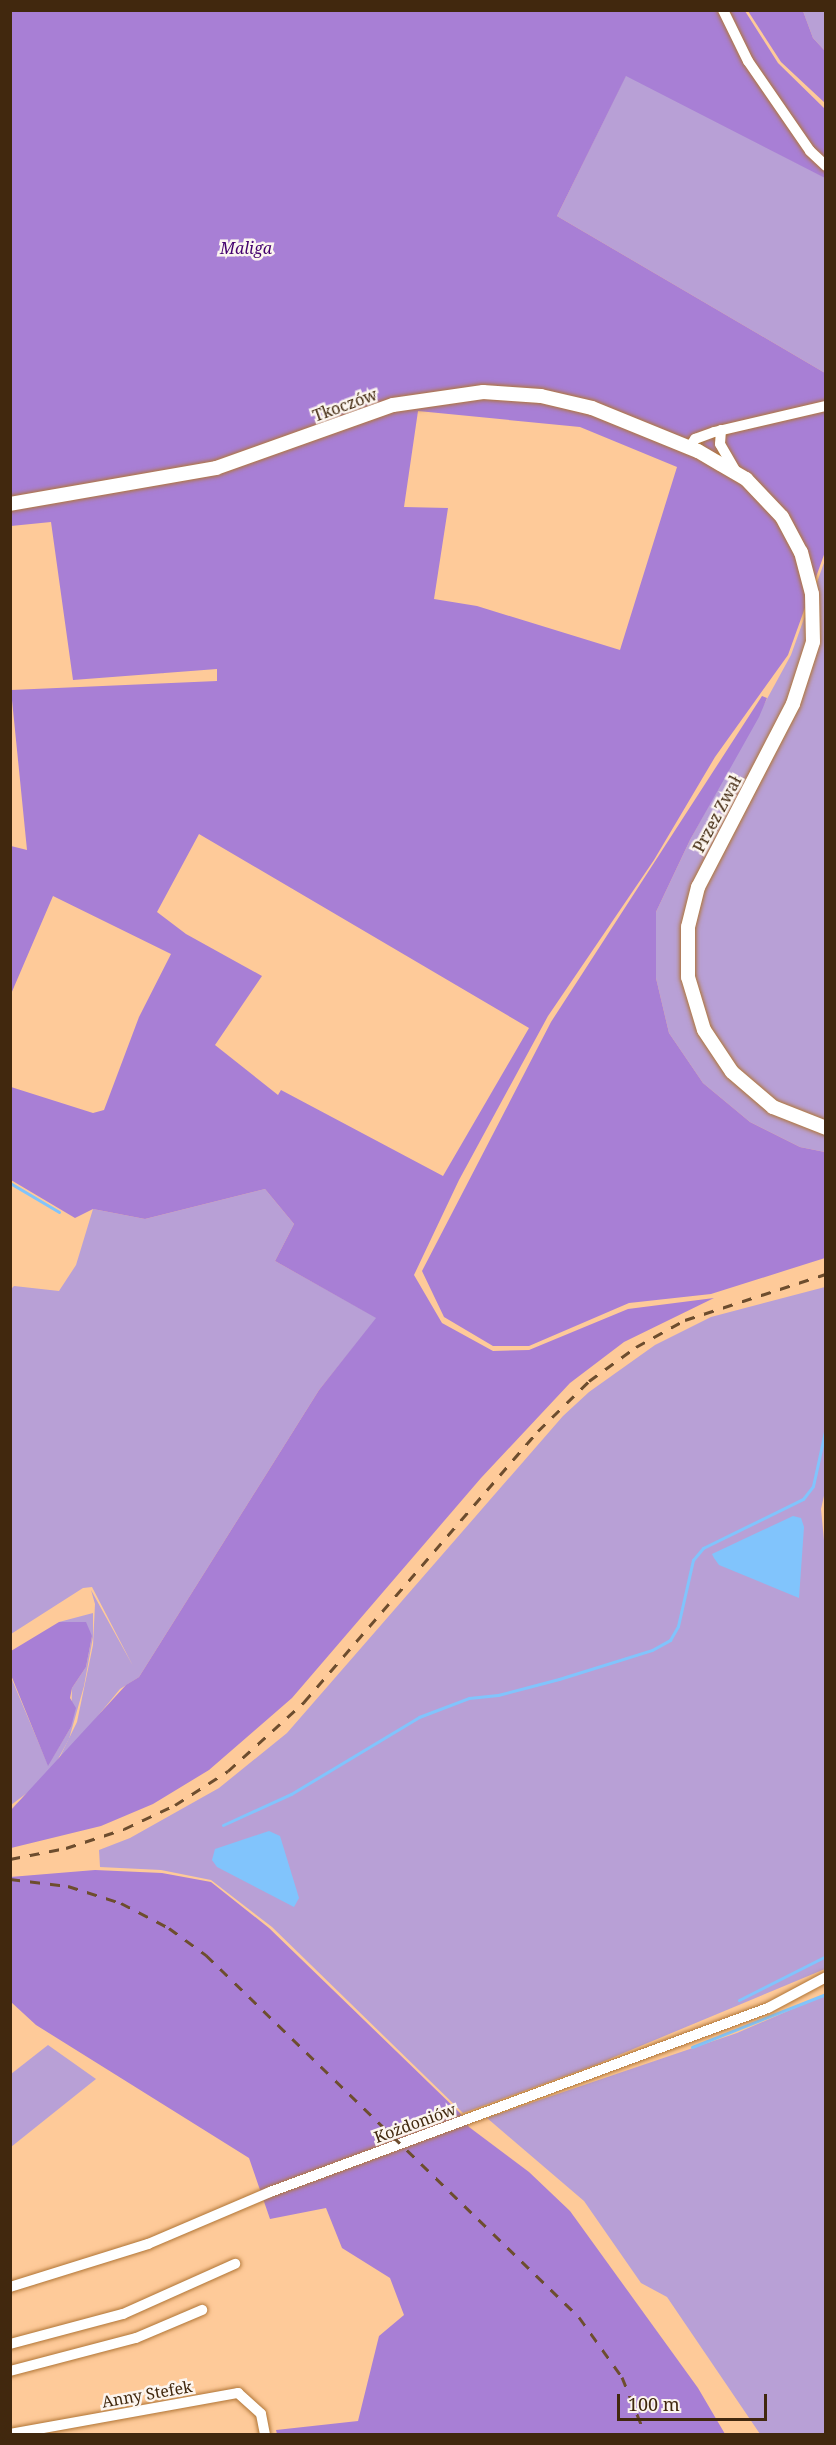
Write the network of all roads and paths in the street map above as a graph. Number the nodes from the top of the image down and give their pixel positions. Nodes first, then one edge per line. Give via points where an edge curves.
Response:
1 (723, 10) edge
2 (825, 166) edge
3 (825, 406) edge
4 (722, 430) junction
5 (689, 448) junction
6 (741, 476) junction
7 (10, 504) edge
8 (825, 1128) edge
9 (825, 1977) edge
10 (235, 2264) dead end
11 (10, 2286) edge
12 (202, 2310) dead end
13 (10, 2344) edge
14 (10, 2371) edge
15 (10, 2434) edge
16 (265, 2434) edge

1 - 2 street via 748,61 810,151
3 - 4 street
4 - 5 street via 697,438
4 - 6 street via 720,444
5 - 6 street, Przez Zwał
5 - 7 street, Tkoczów via 575,402 524,394 462,393 393,405 225,466
6 - 8 street, Przez Zwał via 782,517 801,552 812,594 813,642 794,704 698,887 688,927 688,977 704,1030 732,1072 773,1107
9 - 11 street, Kożdoniów via 768,2008 270,2192 147,2244
10 - 13 street via 123,2314
12 - 14 street via 136,2338
15 - 16 street, Anny Stefek via 238,2394 261,2414

